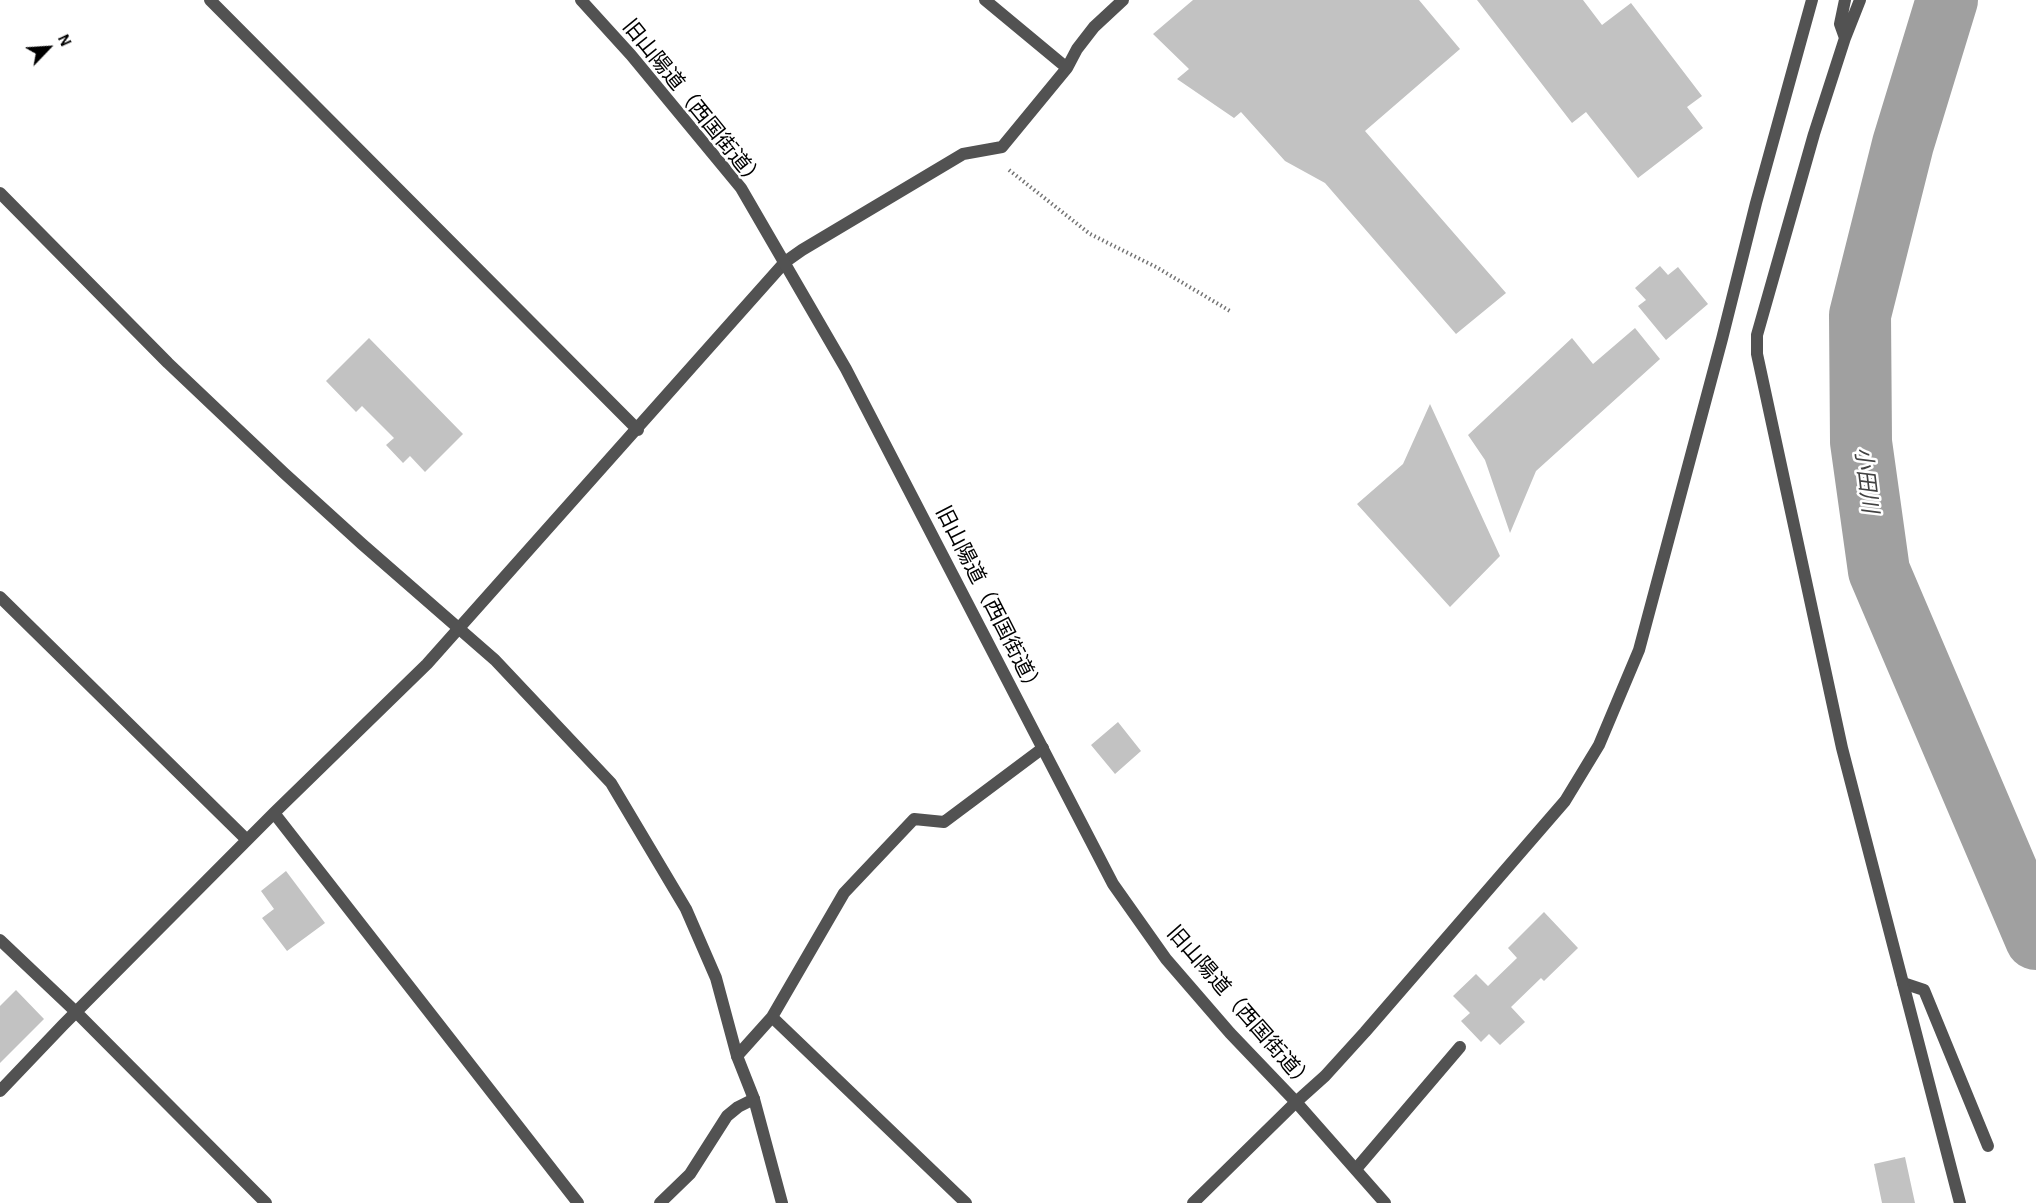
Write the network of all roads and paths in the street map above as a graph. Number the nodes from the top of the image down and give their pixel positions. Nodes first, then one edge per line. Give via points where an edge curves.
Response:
1 (210, 0) edge
2 (581, 0) edge
3 (985, 0) edge
4 (1123, 0) edge
5 (1812, 0) edge
6 (1845, 0) edge
7 (1860, 0) edge
8 (1845, 38) junction
9 (1067, 68) junction
10 (994, 150) junction
11 (0, 193) edge
12 (785, 262) junction
13 (1230, 310) dead end
14 (638, 430) junction
15 (0, 597) edge
16 (459, 629) junction
17 (1042, 748) junction
18 (274, 813) junction
19 (247, 840) junction
20 (0, 940) edge
21 (1903, 983) junction
22 (76, 1012) junction
23 (772, 1017) junction
24 (1460, 1047) dead end
25 (737, 1056) junction
26 (0, 1091) edge
27 (754, 1099) junction
28 (1296, 1102) junction
29 (1988, 1146) dead end
30 (1356, 1169) junction
31 (266, 1203) edge
32 (578, 1203) edge
33 (660, 1203) edge
34 (782, 1203) edge
35 (966, 1203) edge
36 (1193, 1203) edge
37 (1385, 1203) edge
38 (1960, 1203) edge

1 - 14 street
2 - 12 street, 旧山陽道（西国街道） via 741,188
3 - 9 street
4 - 9 street via 1094,27
5 - 28 street via 1640,650 1599,745 1565,801 1365,1032
6 - 8 street via 1840,24
7 - 8 street
8 - 21 street via 1757,335 1757,354 1842,748
9 - 10 street via 1002,147
10 - 12 street via 963,154
10 - 13 path via 1008,169 1078,227
11 - 16 street via 251,442
12 - 14 street
12 - 17 street, 旧山陽道（西国街道） via 846,369
14 - 16 street
15 - 19 street
16 - 18 street
16 - 25 street via 495,660 611,783 686,909 716,978
17 - 23 street via 944,822 914,819 844,893
17 - 28 street, 旧山陽道（西国街道） via 1113,884 1166,959 1230,1034
18 - 19 street
18 - 32 street
19 - 22 street
20 - 22 street
21 - 29 street via 1924,990
21 - 38 street
22 - 26 street
22 - 31 street
23 - 25 street
23 - 35 street
24 - 30 street
25 - 27 street
27 - 33 street via 726,1116 690,1174
27 - 34 street
28 - 30 street, 旧山陽道（西国街道）
28 - 36 street
30 - 37 street, 旧山陽道（西国街道）

